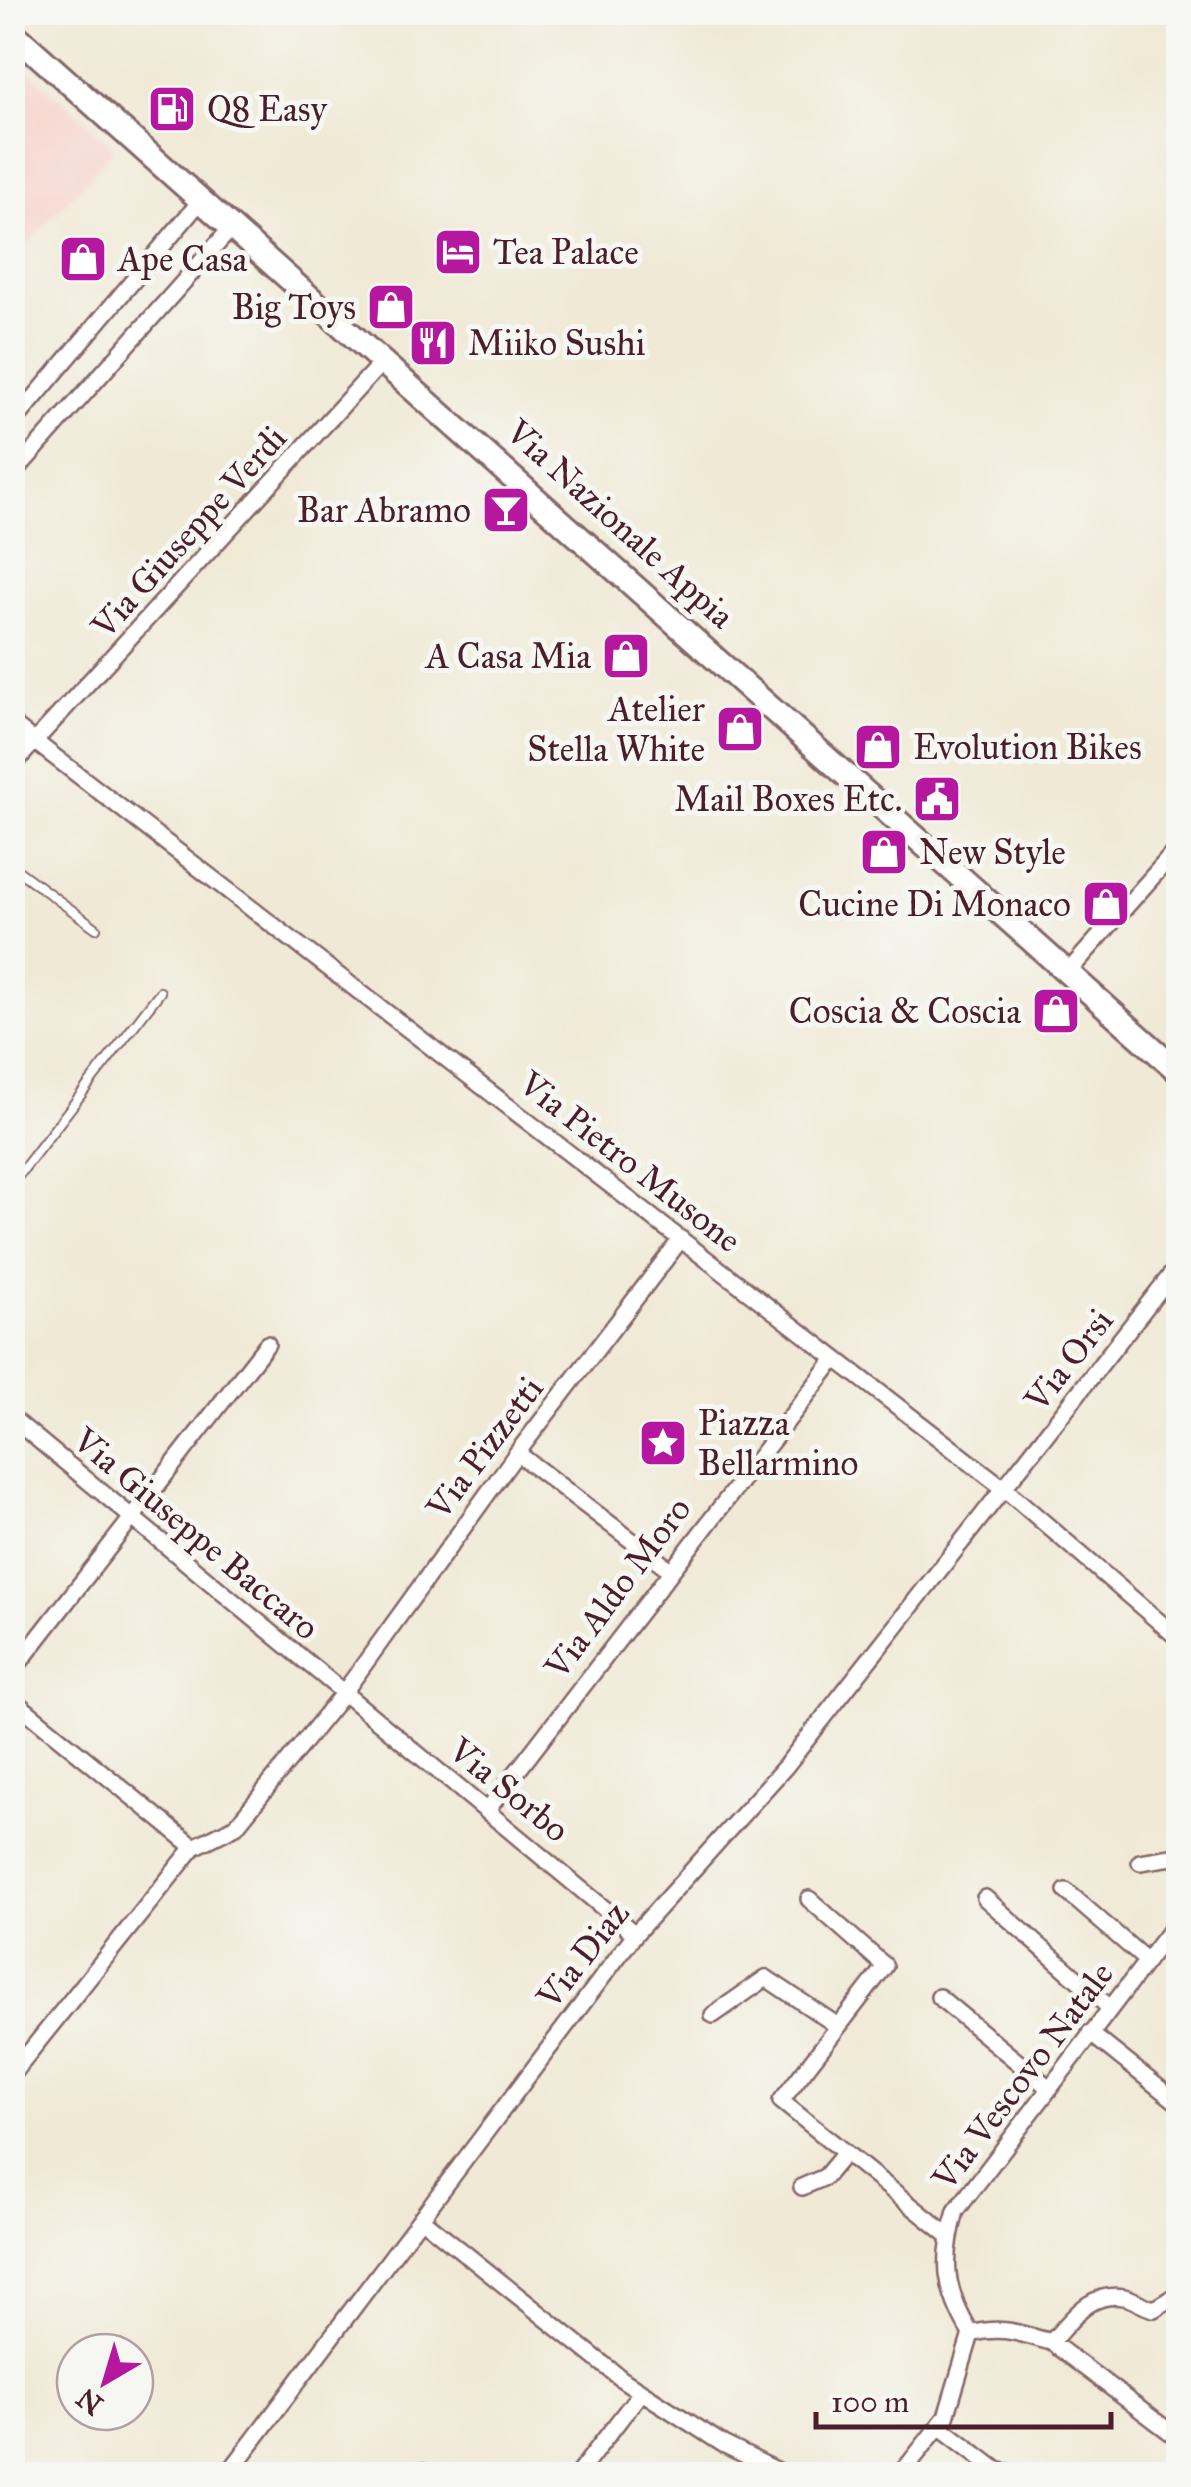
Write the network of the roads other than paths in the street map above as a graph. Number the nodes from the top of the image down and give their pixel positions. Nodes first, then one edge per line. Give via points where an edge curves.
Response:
1 (12, 32) edge
2 (202, 198) junction
3 (234, 225) junction
4 (384, 360) junction
5 (12, 424) edge
6 (12, 474) edge
7 (12, 724) edge
8 (37, 744) junction
9 (12, 766) edge
10 (1178, 848) edge
11 (12, 882) edge
12 (96, 928) dead end
13 (1068, 972) junction
14 (160, 992) dead end
15 (1178, 1070) edge
16 (12, 1184) edge
17 (681, 1239) junction
18 (1178, 1266) edge
19 (267, 1344) dead end
20 (835, 1359) junction
21 (12, 1418) edge
22 (517, 1453) junction
23 (1006, 1490) junction
24 (131, 1519) junction
25 (669, 1569) junction
26 (1178, 1638) edge
27 (12, 1672) edge
28 (342, 1695) junction
29 (12, 1700) edge
30 (488, 1809) junction
31 (194, 1846) junction
32 (1178, 1856) edge
33 (1140, 1862) dead end
34 (1066, 1891) dead end
35 (985, 1898) dead end
36 (809, 1899) dead end
37 (1178, 1920) edge
38 (635, 1934) junction
39 (1147, 1961) junction
40 (939, 1997) dead end
41 (1110, 2008) junction
42 (714, 2015) dead end
43 (838, 2026) junction
44 (1090, 2033) junction
45 (12, 2074) edge
46 (1049, 2088) junction
47 (1178, 2103) edge
48 (845, 2153) junction
49 (802, 2187) dead end
50 (423, 2220) junction
51 (949, 2236) junction
52 (1178, 2294) edge
53 (971, 2334) junction
54 (1051, 2342) junction
55 (642, 2392) junction
56 (939, 2426) junction
57 (1178, 2438) edge
58 (228, 2474) edge
59 (578, 2474) edge
60 (784, 2474) edge
61 (901, 2474) edge
62 (1019, 2474) edge

1 - 2 main road, Via Nazionale Appia
2 - 3 main road, Via Nazionale Appia
2 - 5 street
3 - 4 main road, Via Nazionale Appia
3 - 6 street
4 - 8 street, Via Giuseppe Verdi
4 - 13 main road, Via Nazionale Appia
7 - 8 street, Via Pietro Musone
8 - 9 street
8 - 17 street, Via Pietro Musone
10 - 13 street
11 - 12 lane via 20,872
13 - 15 main road, Via Nazionale Appia
14 - 16 lane
17 - 20 street, Via Pietro Musone
17 - 22 street, Via Pizzetti
18 - 23 street, Via Orsi
19 - 24 street
20 - 23 street, Via Pietro Musone
20 - 25 street, Via Aldo Moro
21 - 24 street, Via Giuseppe Baccaro
22 - 25 street
22 - 28 street, Via Pizzetti
23 - 26 street, Via Pietro Musone
23 - 38 street, Via Diaz via 785,1767
24 - 27 street
24 - 28 street, Via Giuseppe Baccaro
25 - 30 street, Via Aldo Moro
28 - 30 street, Via Sorbo
28 - 31 street, Via Pizzetti via 236,1826
29 - 31 street
30 - 38 street, Via Sorbo
31 - 45 street
32 - 33 street
34 - 39 street
35 - 41 street
36 - 43 street via 884,1966
37 - 39 street, Via Vescovo Natale
38 - 50 street, Via Diaz
39 - 41 street, Via Vescovo Natale
40 - 46 street
41 - 44 street, Via Vescovo Natale
42 - 43 street via 766,1978
43 - 48 street via 780,2102
44 - 46 street, Via Vescovo Natale
44 - 47 street
46 - 51 street, Via Vescovo Natale via 956,2211
48 - 49 street via 826,2177
48 - 51 street
50 - 55 street
50 - 58 street, Via Diaz
51 - 53 street, Via Vescovo Natale via 952,2302
52 - 54 street via 1154,2309 1129,2298 1098,2298
53 - 54 street via 998,2327
53 - 56 street
54 - 57 street
55 - 59 street
55 - 60 street
56 - 61 street
56 - 62 street via 998,2471

